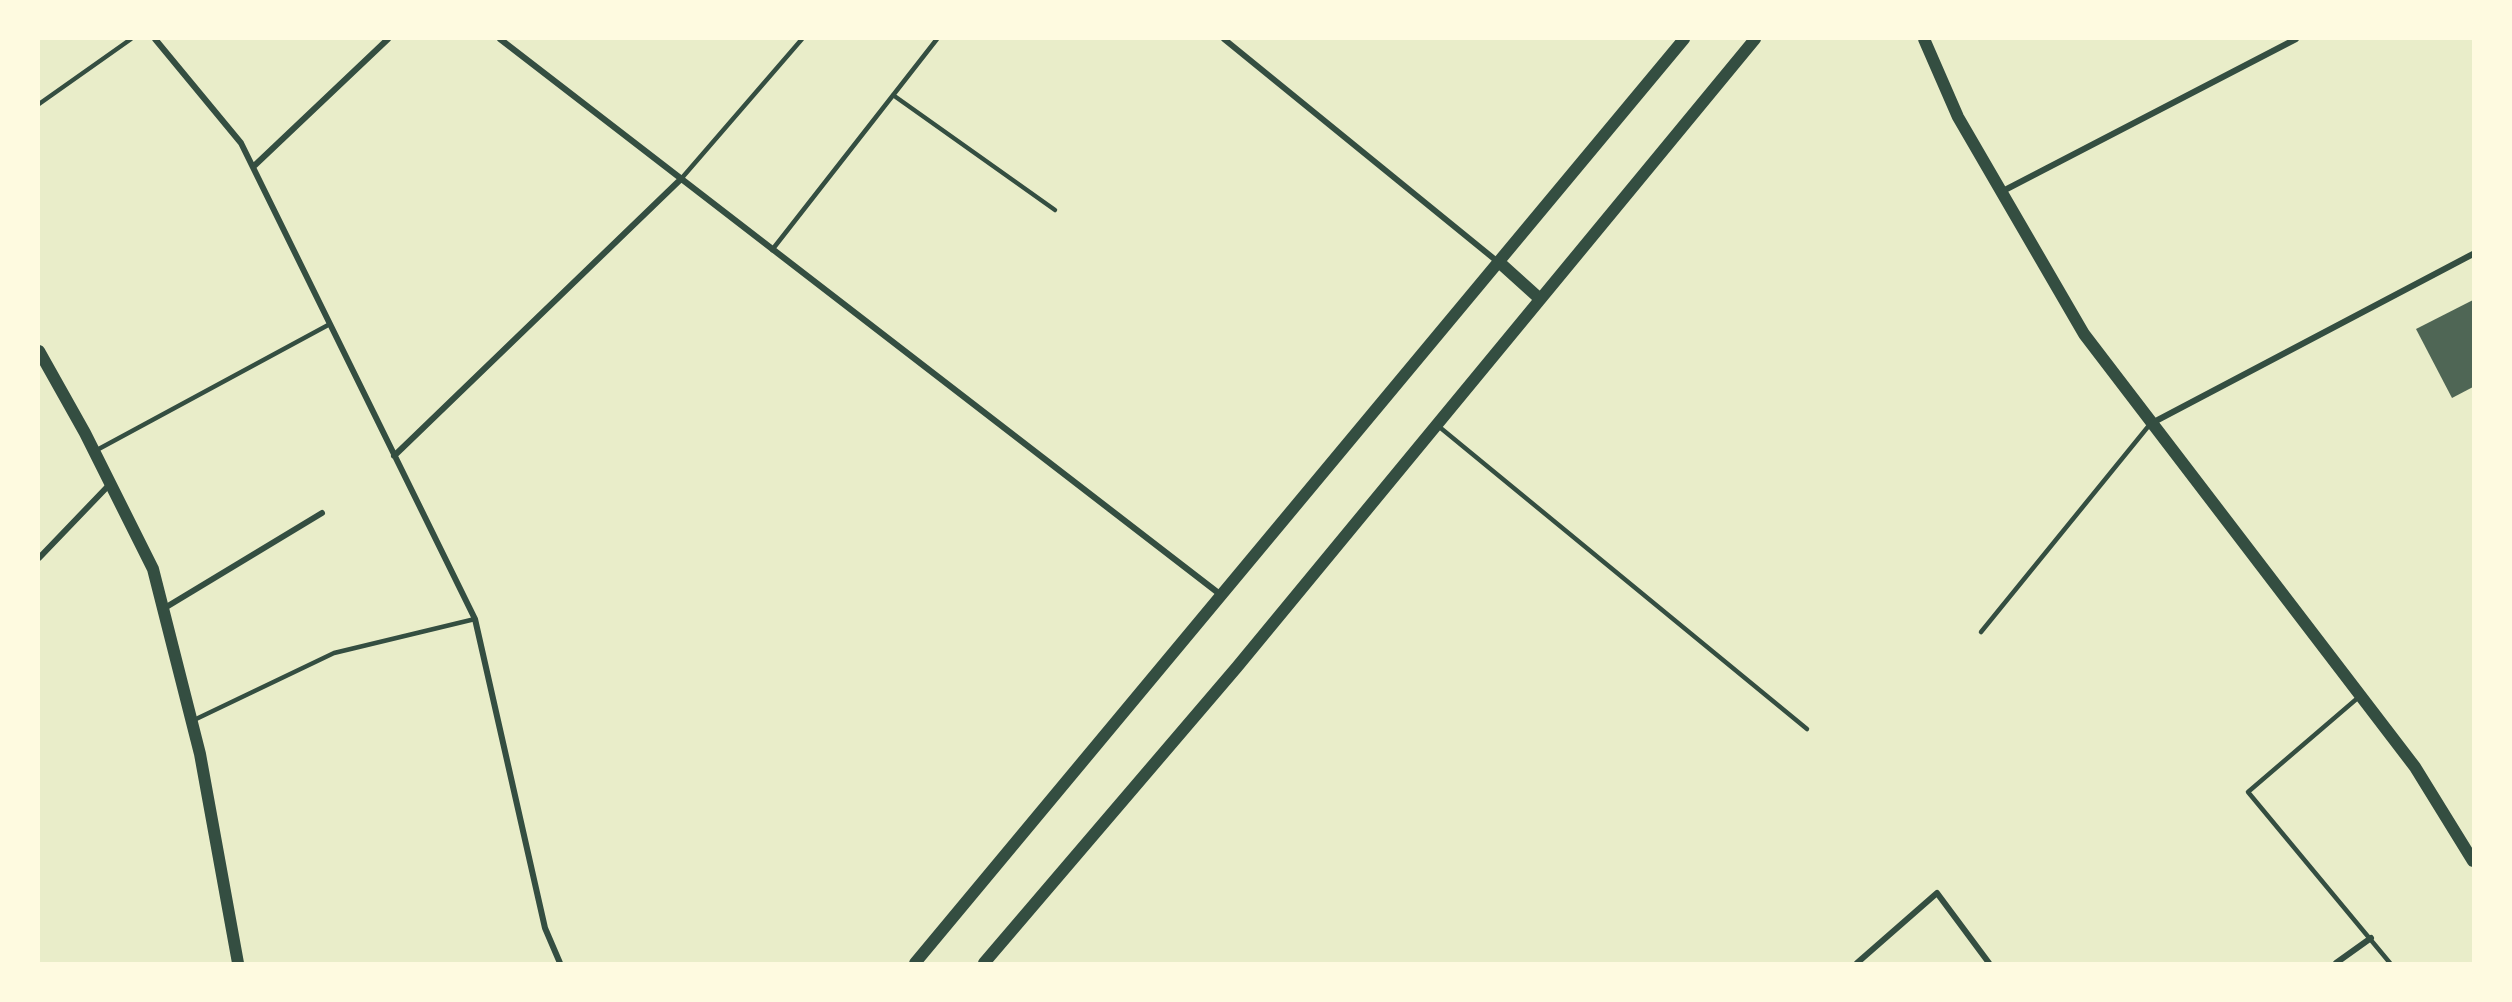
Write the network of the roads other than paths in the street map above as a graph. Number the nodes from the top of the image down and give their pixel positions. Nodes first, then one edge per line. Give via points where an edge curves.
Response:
1 (131, 39) edge
2 (155, 39) edge
3 (388, 39) edge
4 (500, 39) edge
5 (802, 39) edge
6 (937, 39) edge
7 (1224, 39) edge
8 (1684, 39) edge
9 (1755, 39) edge
10 (1924, 39) edge
11 (2296, 39) edge
12 (893, 95) junction
13 (39, 104) edge
14 (253, 167) junction
15 (681, 179) junction
16 (2001, 192) junction
17 (1055, 210) dead end
18 (772, 250) junction
19 (2473, 254) edge
20 (1498, 262) junction
21 (1540, 299) junction
22 (330, 324) junction
23 (39, 351) edge
24 (2151, 423) junction
25 (1437, 425) junction
26 (94, 452) junction
27 (394, 456) junction
28 (111, 484) junction
29 (321, 513) dead end
30 (39, 558) edge
31 (1221, 596) junction
32 (163, 609) junction
33 (475, 619) junction
34 (1981, 632) dead end
35 (2360, 696) junction
36 (192, 721) junction
37 (1807, 729) dead end
38 (2473, 861) edge
39 (2371, 938) junction
40 (238, 963) edge
41 (560, 963) edge
42 (915, 963) edge
43 (984, 963) edge
44 (1857, 963) edge
45 (1989, 963) edge
46 (2336, 963) edge
47 (2390, 963) edge

1 - 13 lane
2 - 14 street via 242,143
3 - 14 street
4 - 15 street
5 - 15 lane
6 - 12 lane
7 - 20 street
8 - 20 main road
9 - 21 main road
10 - 16 main road via 1958,117
11 - 16 street
12 - 17 lane
12 - 18 lane
14 - 22 street
15 - 18 street
15 - 27 street
16 - 24 main road via 2084,334
18 - 31 street
19 - 24 street
20 - 21 main road
20 - 31 main road
21 - 25 main road
22 - 26 lane
22 - 27 street
23 - 26 main road
24 - 34 lane
24 - 35 main road
25 - 37 lane
25 - 43 main road
26 - 28 main road
27 - 33 street
28 - 30 street
28 - 32 main road via 153,569
29 - 32 street
31 - 42 main road
32 - 36 main road
33 - 36 lane via 334,653
33 - 41 street via 545,928
35 - 38 main road via 2415,767
35 - 39 lane via 2248,792
36 - 40 main road
39 - 46 street
39 - 47 lane
44 - 45 street via 1936,893

